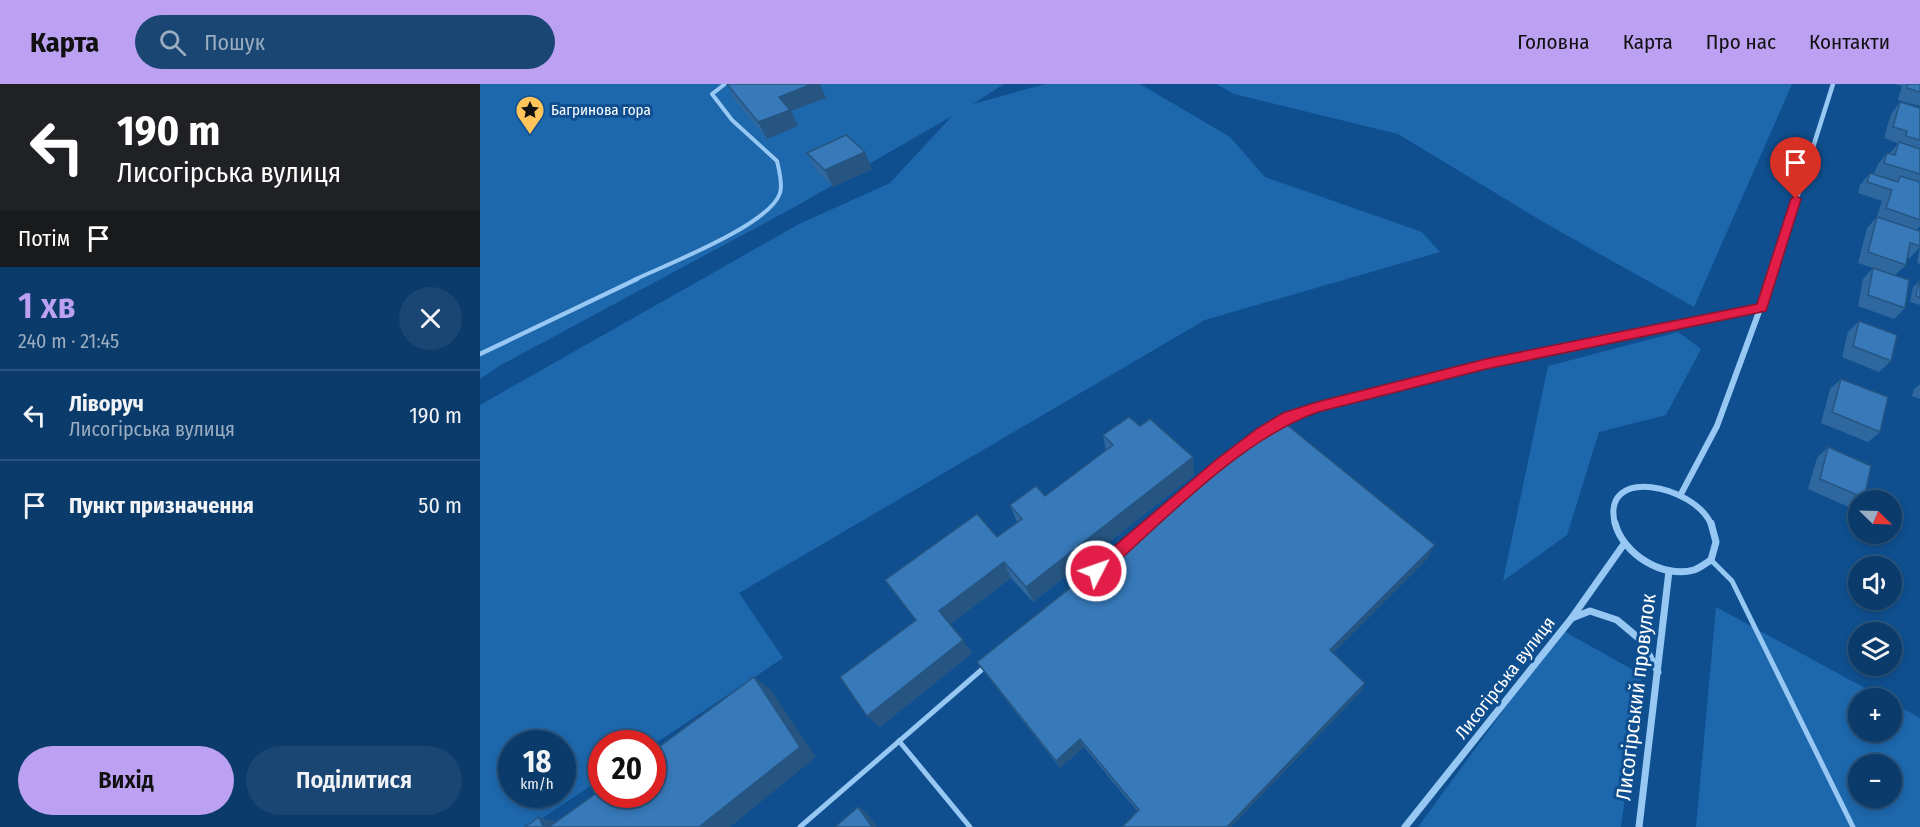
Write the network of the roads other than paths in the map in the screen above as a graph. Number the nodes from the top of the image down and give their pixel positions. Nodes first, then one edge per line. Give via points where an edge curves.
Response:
1 (726, 84) edge
2 (1833, 84) edge
3 (1762, 308) junction
4 (480, 354) edge
5 (1681, 494) junction
6 (1159, 517) edge
7 (1624, 544) junction
8 (1711, 560) junction
9 (1669, 571) junction
10 (1571, 619) junction
11 (988, 664) edge
12 (1658, 673) junction
13 (899, 741) junction
14 (800, 827) edge
15 (970, 827) edge
16 (1405, 827) edge
17 (1639, 827) edge
18 (1853, 827) edge

1 - 4 lane via 712,94 732,120 777,160 780,193 768,211 739,230
2 - 3 street
3 - 5 street via 1717,426
3 - 6 lane via 1486,364 1288,417 1263,432
5 - 7 street via 1663,486 1627,490 1615,504 1614,523
5 - 8 street via 1710,521 1716,542
7 - 9 street via 1644,561
7 - 10 street, Лисогірська вулиця
8 - 9 street via 1694,571
8 - 18 lane via 1732,581
9 - 12 street, Лисогірський провулок
10 - 12 street via 1590,611 1617,620 1642,641
10 - 16 street, Лисогірська вулиця
11 - 13 lane
12 - 17 street, Лисогірський провулок
13 - 14 lane
13 - 15 lane

